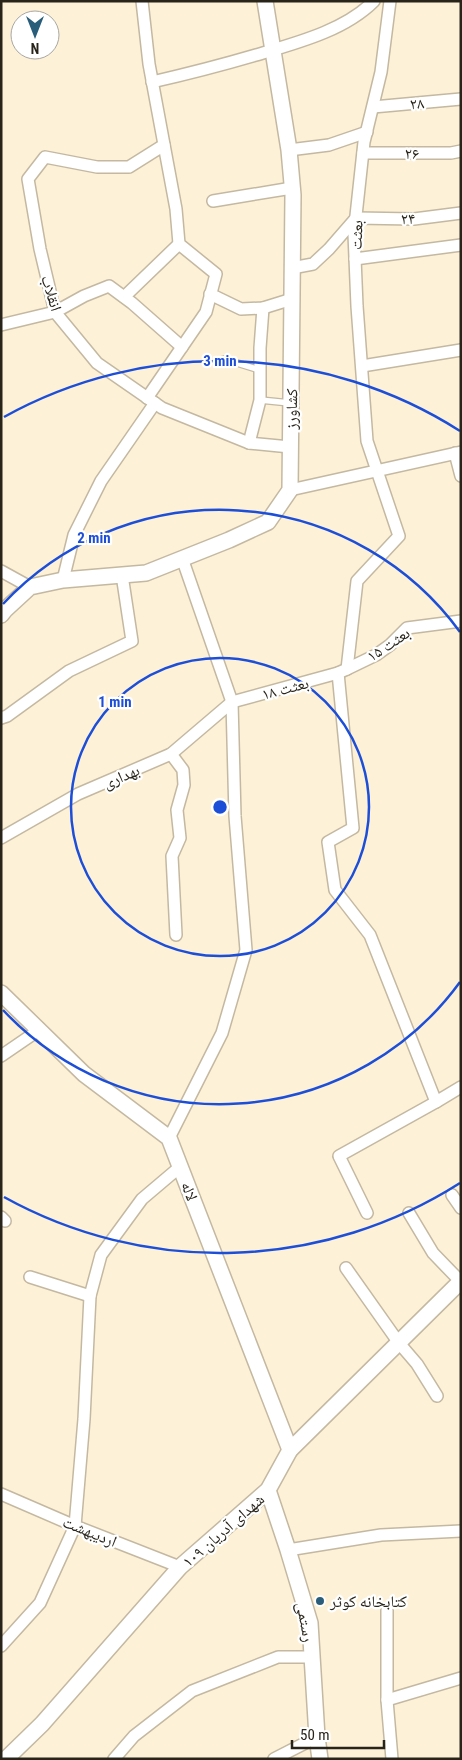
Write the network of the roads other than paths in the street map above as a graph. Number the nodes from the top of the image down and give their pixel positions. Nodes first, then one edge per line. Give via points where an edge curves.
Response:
1 (142, 1) edge
2 (266, 1) edge
3 (374, 1) edge
4 (390, 1) edge
5 (273, 50) junction
6 (152, 82) junction
7 (461, 99) edge
8 (373, 107) junction
9 (367, 132) junction
10 (164, 145) junction
11 (289, 150) junction
12 (461, 151) edge
13 (363, 152) junction
14 (292, 188) junction
15 (213, 201) dead end
16 (461, 213) edge
17 (356, 218) junction
18 (179, 244) junction
19 (461, 245) edge
20 (355, 259) junction
21 (292, 268) junction
22 (210, 294) junction
23 (124, 297) junction
24 (292, 299) junction
25 (263, 308) junction
26 (55, 312) junction
27 (1, 325) edge
28 (182, 346) junction
29 (461, 350) edge
30 (224, 359) dead end
31 (362, 366) junction
32 (260, 370) junction
33 (151, 400) junction
34 (260, 400) junction
35 (291, 403) junction
36 (249, 443) junction
37 (290, 447) junction
38 (458, 453) edge
39 (376, 470) junction
40 (461, 476) edge
41 (290, 490) junction
42 (182, 558) junction
43 (1, 571) edge
44 (122, 575) junction
45 (64, 580) junction
46 (30, 587) junction
47 (1, 616) edge
48 (461, 621) edge
49 (342, 671) junction
50 (232, 702) junction
51 (1, 718) edge
52 (171, 754) junction
53 (1, 838) edge
54 (176, 935) dead end
55 (1, 993) edge
56 (39, 1030) junction
57 (1, 1056) edge
58 (461, 1087) edge
59 (436, 1102) junction
60 (169, 1138) junction
61 (180, 1166) junction
62 (452, 1195) dead end
63 (461, 1208) edge
64 (367, 1213) dead end
65 (409, 1213) dead end
66 (346, 1268) dead end
67 (30, 1277) dead end
68 (461, 1282) edge
69 (90, 1296) junction
70 (399, 1342) junction
71 (438, 1396) dead end
72 (290, 1450) junction
73 (268, 1490) junction
74 (1, 1494) edge
75 (75, 1526) junction
76 (461, 1532) edge
77 (288, 1550) junction
78 (180, 1566) junction
79 (387, 1610) dead end
80 (1, 1646) edge
81 (312, 1657) junction
82 (461, 1678) edge
83 (387, 1700) junction
84 (317, 1737) junction
85 (6, 1759) edge
86 (114, 1759) edge
87 (274, 1759) edge
88 (320, 1759) edge
89 (392, 1759) edge

1 - 6 street
2 - 5 street, کشاورز
3 - 5 street via 365,10 321,35
4 - 8 street, بعثت
5 - 6 street
5 - 11 street, کشاورز
6 - 10 street
7 - 8 street, ۲۸
8 - 9 street, بعثت
9 - 11 street via 329,145
9 - 13 street, بعثت
10 - 18 street
10 - 26 street, انقلاب via 129,167 97,167 45,157 28,179
11 - 14 street, کشاورز
12 - 13 street, ۲۶
13 - 17 street, بعثت
14 - 15 street
14 - 21 street, کشاورز
16 - 17 street, ۲۴ via 414,219
17 - 20 street, بعثت
17 - 21 street via 313,264
18 - 22 street via 216,274
18 - 23 street
19 - 20 street
20 - 31 street, بعثت
21 - 24 street, کشاورز
22 - 25 street via 241,309
22 - 28 street via 206,312
23 - 26 street via 109,286
23 - 28 street
24 - 25 street
24 - 35 street, کشاورز
25 - 32 street
26 - 27 street
26 - 33 street, انقلاب via 97,363
28 - 33 street
29 - 31 street
30 - 32 lane
31 - 39 street, بعثت via 367,442
32 - 34 street
33 - 36 street, انقلاب via 162,408
33 - 45 street via 101,481 74,535
34 - 35 lane
34 - 36 street
35 - 37 street, کشاورز
36 - 37 street, انقلاب
37 - 41 street, کشاورز
38 - 39 street
38 - 40 street
39 - 41 street
39 - 49 street, بعثت via 399,536 357,581
41 - 42 street via 268,522
42 - 44 street via 146,573
42 - 50 street
43 - 46 street
44 - 45 street
44 - 51 street via 132,641 68,672
45 - 46 street
46 - 47 street
48 - 49 street, بعثت ۱۵ via 407,628 376,655
49 - 50 street, بعثت ۱۸
49 - 59 street via 353,828 328,842 335,890 370,935
50 - 52 street, بهداری
50 - 60 street via 235,816 246,950 222,1033
52 - 53 street, بهداری via 78,794
52 - 54 street via 183,770 184,785 176,810 180,838 172,856
55 - 56 street
56 - 57 street
56 - 60 street via 84,1074
58 - 59 street
59 - 64 street via 339,1156
60 - 61 street, لاله
61 - 69 street via 142,1199 101,1255
61 - 72 street, لاله
62 - 63 street
65 - 68 street via 433,1253
66 - 70 street
67 - 69 street
68 - 70 street, شهدای آدریان ۱۰۹
69 - 75 street
70 - 71 street
70 - 72 street, شهدای آدریان ۱۰۹
72 - 73 street, شهدای آدریان ۱۰۹
73 - 77 street, رستمی
73 - 78 street, شهدای آدریان ۱۰۹
74 - 75 street, اردیبهشت
75 - 78 street, اردیبهشت
75 - 80 street via 40,1603
76 - 77 street via 381,1535
77 - 81 street, رستمی via 310,1623
78 - 85 street, شهدای آدریان ۱۰۹ via 42,1724
79 - 83 street
81 - 84 street, رستمی
81 - 86 street via 278,1657 192,1691 134,1736
82 - 83 street
83 - 89 street
84 - 87 street
84 - 88 street, رستمی

